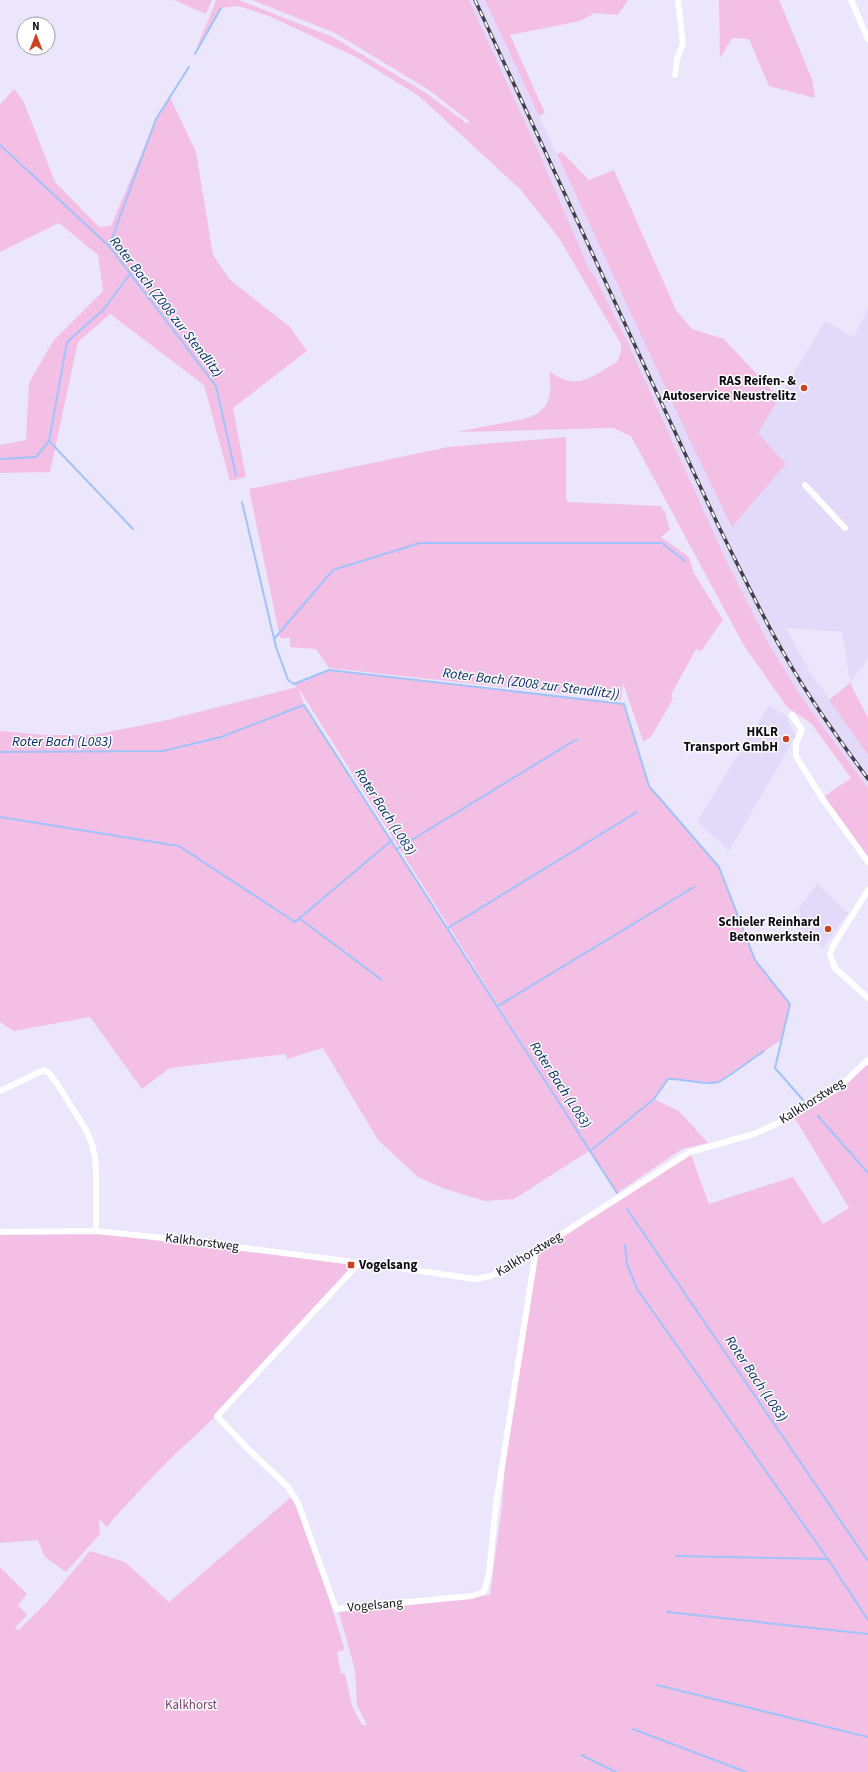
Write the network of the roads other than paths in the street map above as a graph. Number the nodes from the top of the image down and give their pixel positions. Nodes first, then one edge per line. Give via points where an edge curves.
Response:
1 (678, 0) edge
2 (850, 0) edge
3 (868, 39) edge
4 (675, 75) dead end
5 (805, 485) dead end
6 (845, 528) dead end
7 (792, 715) dead end
8 (868, 862) edge
9 (868, 890) edge
10 (868, 998) edge
11 (868, 1060) edge
12 (0, 1091) edge
13 (96, 1231) junction
14 (0, 1232) edge
15 (536, 1250) junction
16 (359, 1263) junction

1 - 4 street via 683,44 677,59
2 - 3 street
5 - 6 street
7 - 8 street via 802,730 796,743 796,756 822,798
9 - 10 street via 830,955 835,968
11 - 15 street, Kalkhorstweg via 836,1089 789,1118 754,1134 690,1152
12 - 13 street via 44,1070 58,1085 86,1130 95,1157
13 - 14 street, Kalkhorstweg
13 - 16 street, Kalkhorstweg via 173,1238
15 - 16 street, Kalkhorstweg via 491,1276 475,1279
15 - 16 street, Vogelsang via 496,1505 489,1573 484,1592 472,1596 336,1609 298,1503 288,1487 217,1416

